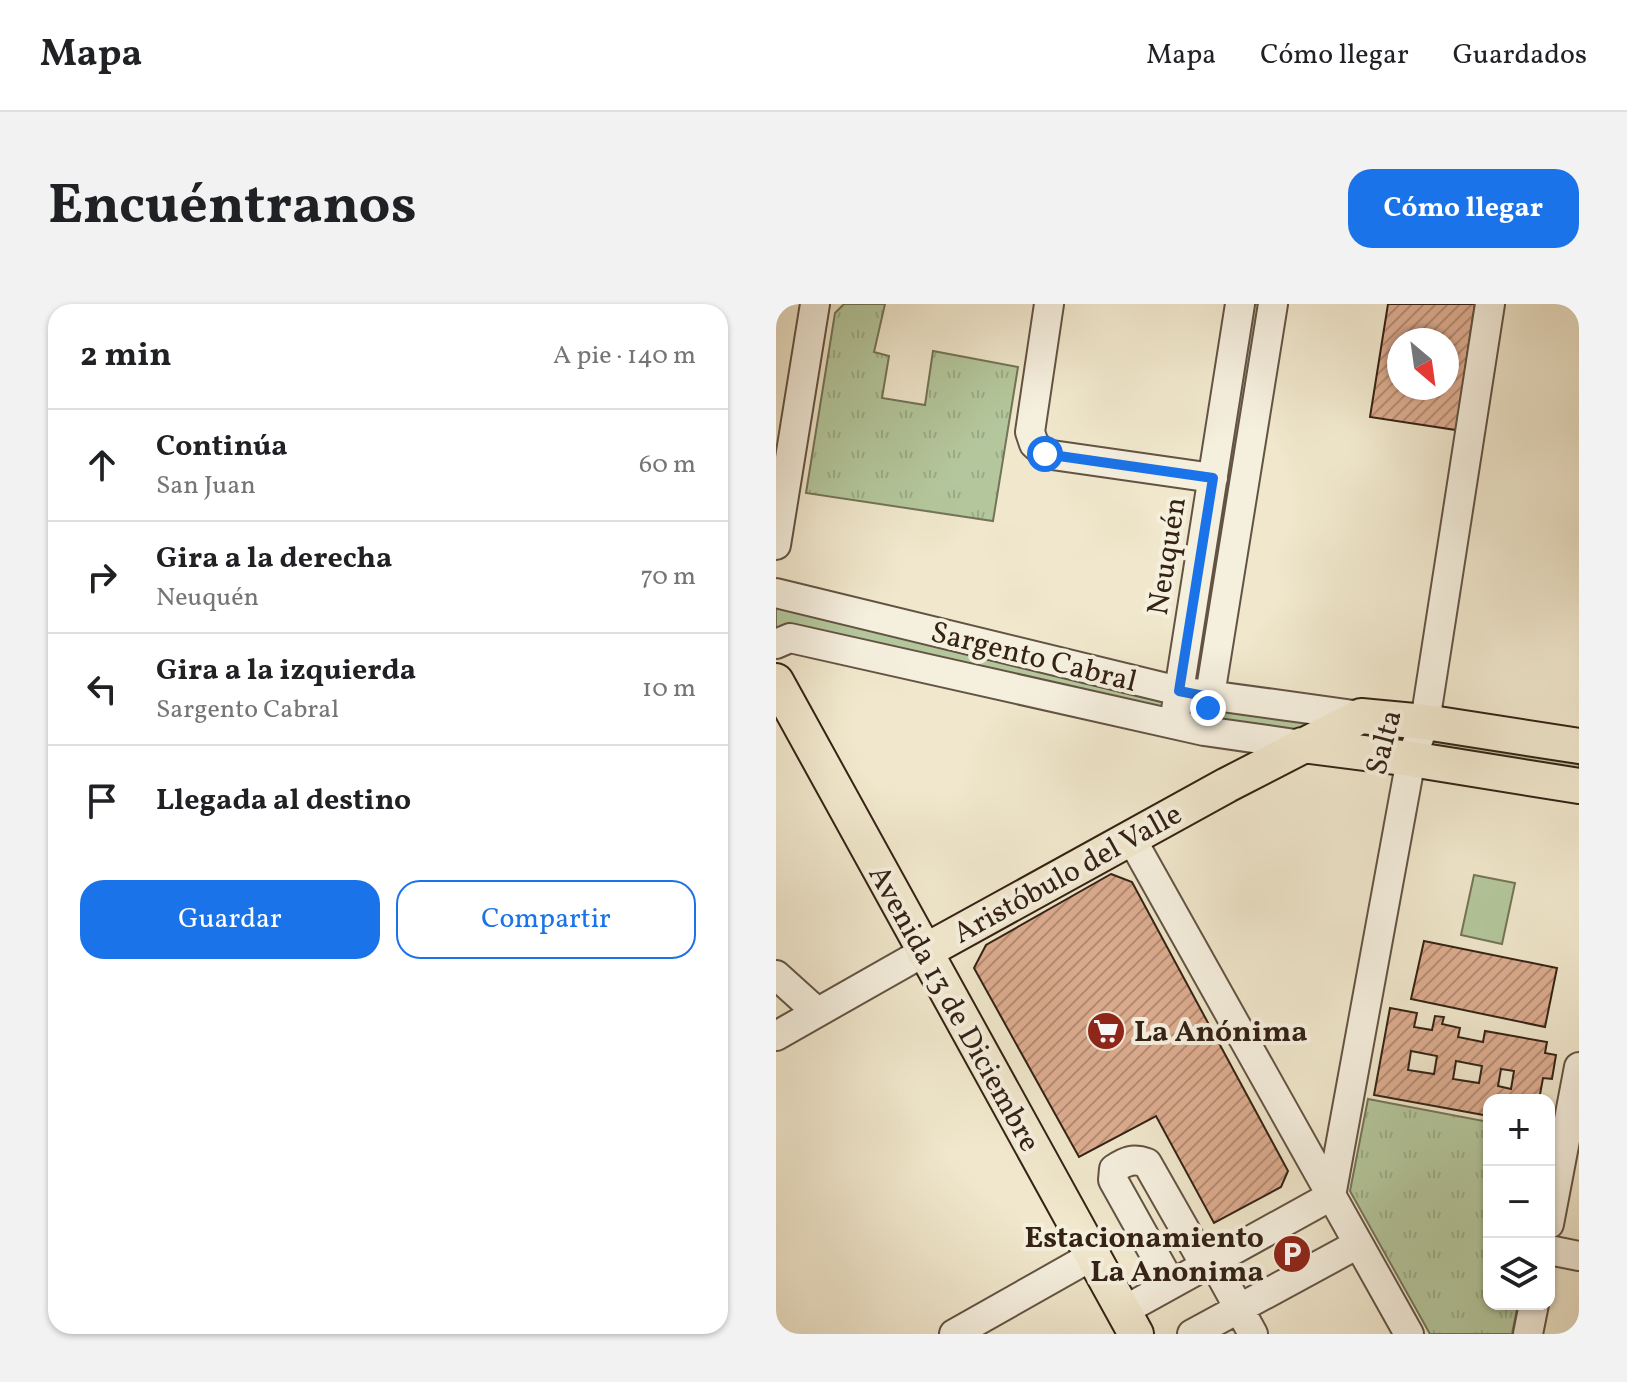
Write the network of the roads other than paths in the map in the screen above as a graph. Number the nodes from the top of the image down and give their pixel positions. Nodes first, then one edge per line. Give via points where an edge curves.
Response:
1 (815, 304) edge
2 (1049, 304) edge
3 (1240, 304) edge
4 (1273, 304) edge
5 (1490, 304) edge
6 (1213, 478) junction
7 (776, 545) edge
8 (776, 593) edge
9 (776, 644) edge
10 (776, 681) edge
11 (1179, 691) junction
12 (1209, 697) junction
13 (1361, 716) junction
14 (1425, 722) junction
15 (1173, 724) junction
16 (1214, 733) junction
17 (1302, 745) junction
18 (1579, 746) edge
19 (1411, 759) junction
20 (1227, 785) junction
21 (1579, 786) edge
22 (1131, 838) junction
23 (924, 952) junction
24 (776, 975) edge
25 (817, 1012) junction
26 (776, 1036) edge
27 (1579, 1067) edge
28 (1555, 1193) edge
29 (1331, 1196) junction
30 (1358, 1244) junction
31 (1555, 1251) edge
32 (1092, 1256) junction
33 (1579, 1256) edge
34 (1209, 1263) junction
35 (1171, 1284) junction
36 (1239, 1308) junction
37 (1533, 1310) edge
38 (1130, 1322) edge
39 (954, 1334) edge
40 (1192, 1334) edge
41 (1253, 1334) edge
42 (1409, 1334) edge
43 (1528, 1334) edge

1 - 7 street
2 - 6 street via 1030,432 1034,444 1045,454
3 - 6 street, Neuquén
4 - 12 street
5 - 14 street, Salta
6 - 11 street, Neuquén
8 - 11 street, Sargento Cabral
9 - 15 street via 790,638
10 - 23 main road, Avenida 13 de Diciembre
11 - 12 street, Sargento Cabral
11 - 15 street, Neuquén
12 - 13 street, Sargento Cabral
12 - 16 street
13 - 14 main road, Sargento Cabral
13 - 17 main road, Aristóbulo del Valle
14 - 18 main road, Sargento Cabral
14 - 19 street, Salta
15 - 16 street
16 - 17 street
16 - 20 street via 1236,744 1240,758
17 - 19 main road
17 - 20 main road, Aristóbulo del Valle
19 - 21 main road
19 - 29 street, Salta
20 - 22 main road, Aristóbulo del Valle
22 - 23 main road, Aristóbulo del Valle
22 - 29 street
23 - 25 street, Aristóbulo del Valle
23 - 32 main road, Avenida 13 de Diciembre
24 - 25 street
25 - 26 street, Aristóbulo del Valle
27 - 28 street
29 - 30 street
29 - 34 street
30 - 36 street
30 - 42 street
31 - 33 street
32 - 38 main road, Avenida 13 de Diciembre
32 - 39 street
34 - 35 street
34 - 35 street via 1147,1163 1124,1162 1114,1169 1113,1180
34 - 36 street
35 - 38 street
36 - 40 street
36 - 41 street
37 - 43 street

